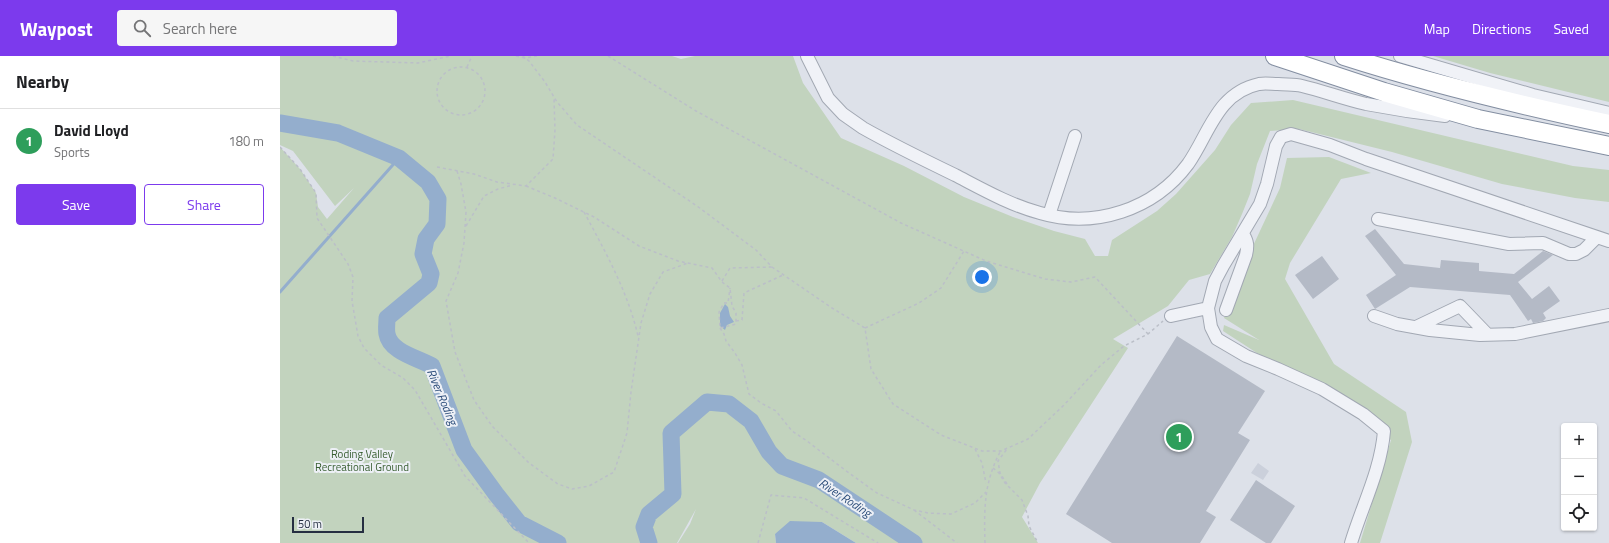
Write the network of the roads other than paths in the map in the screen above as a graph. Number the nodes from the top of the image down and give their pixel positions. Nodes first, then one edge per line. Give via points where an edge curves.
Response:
1 (807, 56) edge
2 (1275, 56) edge
3 (1344, 56) edge
4 (1400, 56) edge
5 (1609, 113) edge
6 (1478, 119) junction
7 (1609, 124) edge
8 (1075, 136) dead end
9 (1609, 146) edge
10 (1049, 215) junction
11 (1378, 219) dead end
12 (1243, 234) junction
13 (1597, 237) junction
14 (1609, 241) edge
15 (1208, 308) junction
16 (1226, 310) dead end
17 (1609, 315) edge
18 (1171, 316) road end
19 (1374, 316) dead end
20 (1416, 327) junction
21 (1487, 334) junction
22 (1351, 543) edge

1 - 10 street via 828,98 843,114 863,128 1010,202
2 - 6 highway via 1384,92
3 - 7 highway via 1511,103
4 - 5 street via 1533,95
6 - 9 highway
6 - 10 street via 1421,114 1365,104 1300,86 1259,84 1237,93 1225,103 1212,120 1188,164 1167,185 1142,204 1106,217 1076,219
8 - 10 street
11 - 13 street via 1508,244 1543,243 1569,254 1584,250
12 - 13 street via 1260,204 1276,146 1281,137 1291,134 1330,145
12 - 15 street via 1215,281
12 - 16 street via 1248,246 1246,255
13 - 14 street
15 - 18 street
15 - 22 street via 1211,326 1217,339 1246,356 1322,389 1363,414 1384,431 1376,469
17 - 21 street via 1515,334
19 - 20 street
20 - 21 street
20 - 21 street via 1460,306

